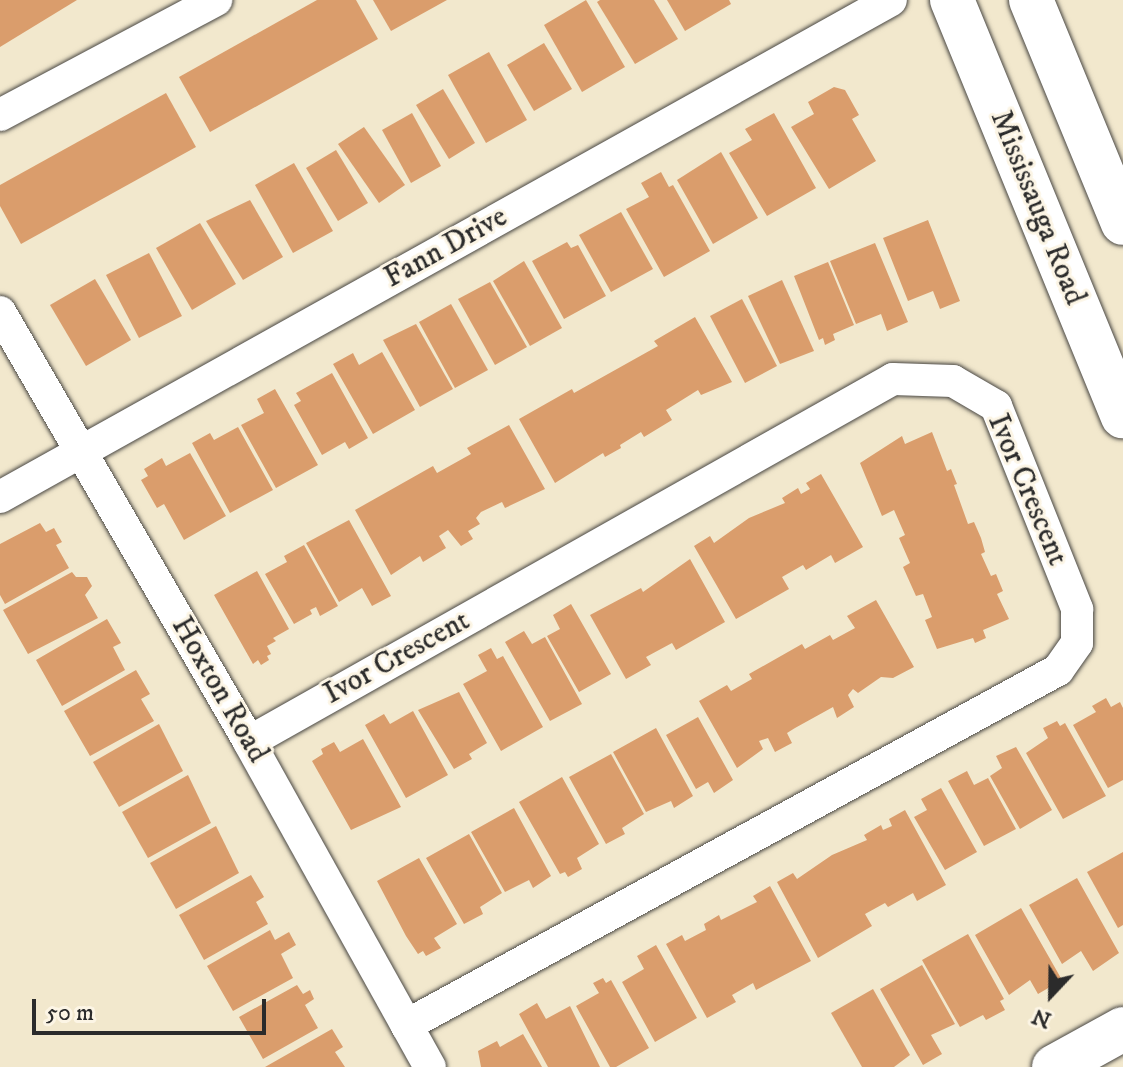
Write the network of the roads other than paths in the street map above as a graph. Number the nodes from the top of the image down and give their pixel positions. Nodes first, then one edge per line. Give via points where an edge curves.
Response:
1 (216, 0) edge
2 (891, 0) edge
3 (952, 0) edge
4 (1031, 0) edge
5 (0, 115) edge
6 (1123, 223) edge
7 (1, 314) edge
8 (1123, 416) edge
9 (81, 453) junction
10 (0, 497) edge
11 (249, 742) junction
12 (407, 1025) junction
13 (1123, 1029) edge
14 (430, 1067) edge
15 (1054, 1067) edge

1 - 5 street
2 - 9 street, Fann Drive
3 - 8 main road, Mississauga Road
4 - 6 main road
7 - 9 street, Hoxton Road
9 - 10 street, Fann Drive
9 - 11 street, Hoxton Road
11 - 12 street, Hoxton Road
11 - 12 street, Ivor Crescent via 893,379 953,381 996,406 1077,609 1077,643 1058,670
12 - 14 street, Hoxton Road
13 - 15 main road

